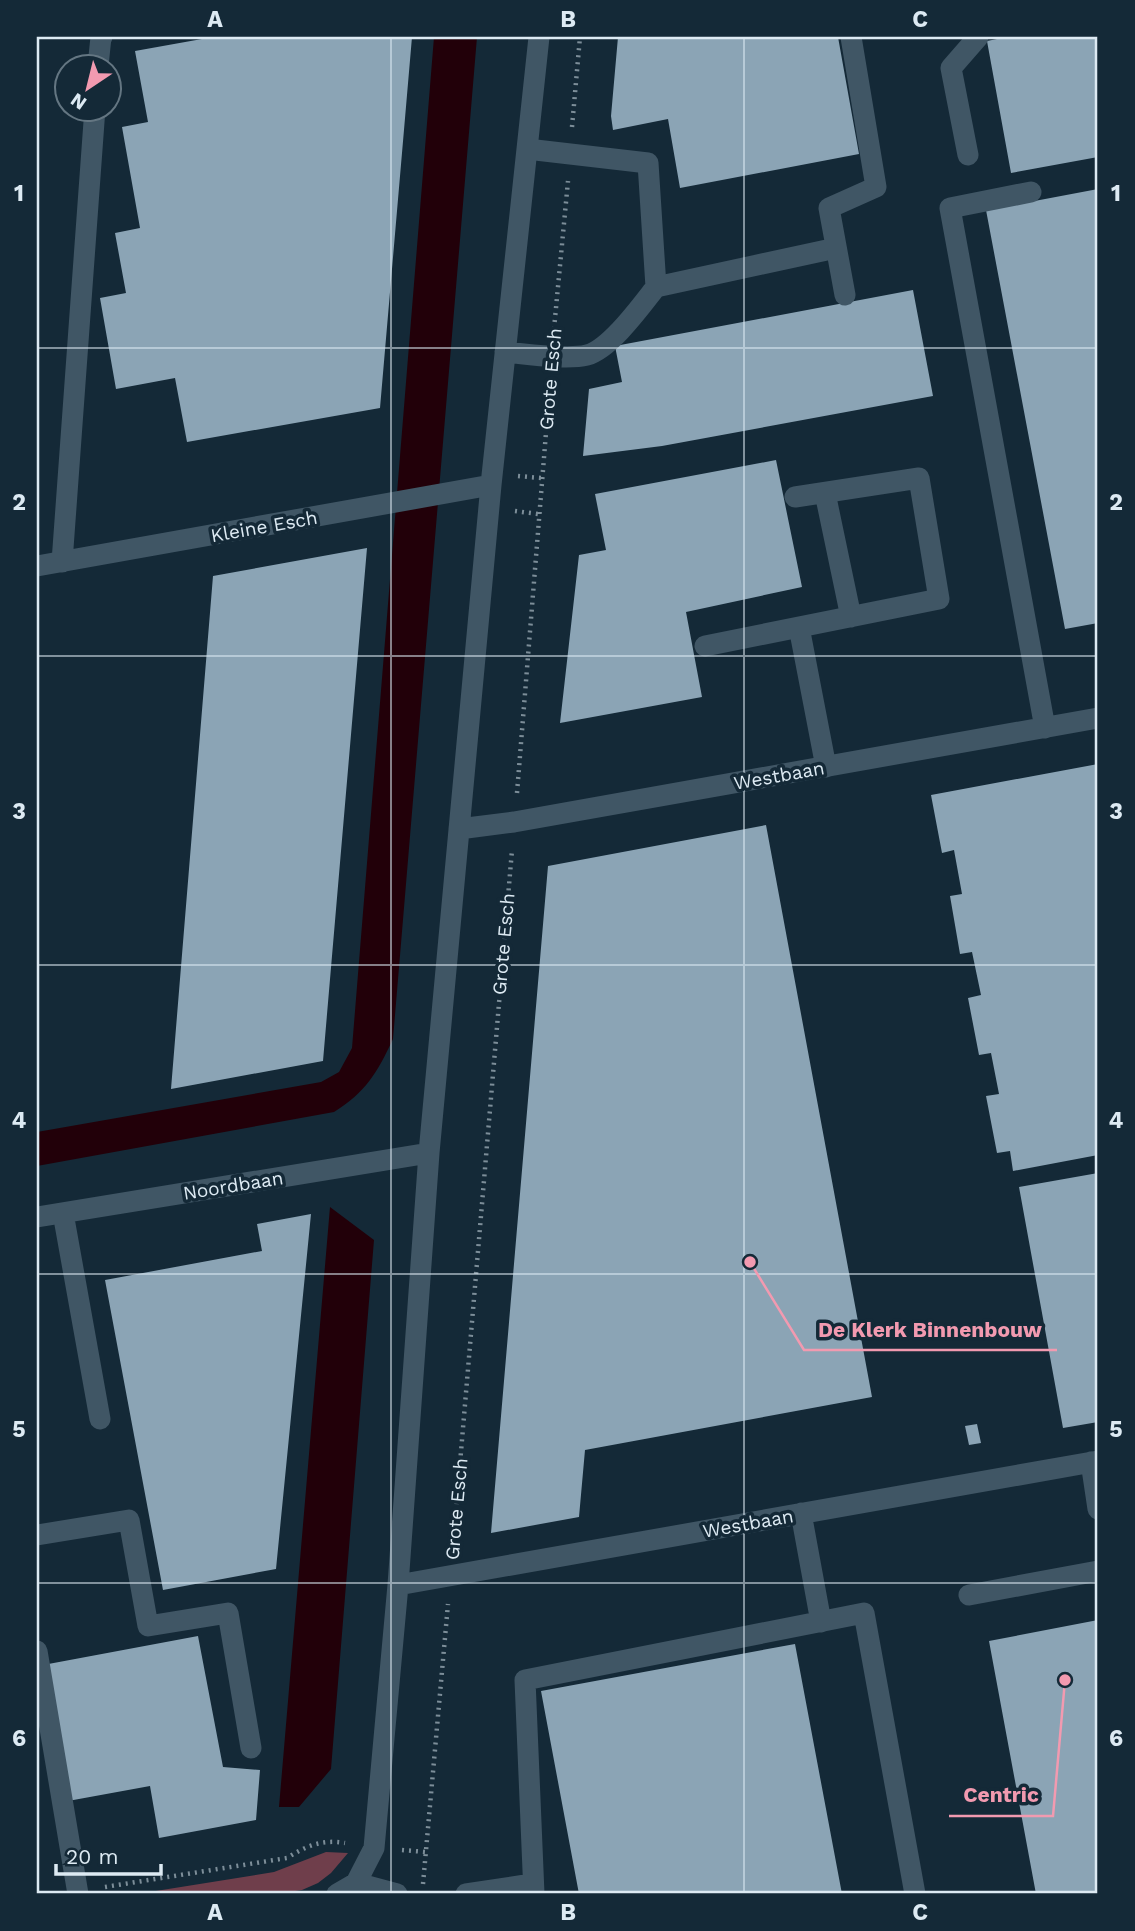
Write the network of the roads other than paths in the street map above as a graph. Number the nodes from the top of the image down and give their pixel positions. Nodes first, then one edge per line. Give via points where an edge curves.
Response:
1 (539, 37) edge
2 (850, 37) edge
3 (978, 37) edge
4 (94, 122) edge
5 (527, 149) junction
6 (968, 155) dead end
7 (1031, 192) dead end
8 (836, 248) junction
9 (656, 287) junction
10 (845, 295) dead end
11 (505, 352) junction
12 (491, 485) junction
13 (825, 493) junction
14 (795, 497) dead end
15 (62, 562) junction
16 (37, 566) edge
17 (851, 617) junction
18 (799, 627) junction
19 (705, 646) dead end
20 (1098, 718) edge
21 (1045, 728) junction
22 (826, 767) junction
23 (459, 829) junction
24 (429, 1153) junction
25 (63, 1213) junction
26 (37, 1217) edge
27 (100, 1419) dead end
28 (1095, 1462) edge
29 (1098, 1509) edge
30 (801, 1513) junction
31 (37, 1535) edge
32 (1098, 1572) edge
33 (398, 1585) junction
34 (969, 1595) dead end
35 (821, 1622) junction
36 (37, 1651) edge
37 (251, 1748) dead end
38 (356, 1883) junction
39 (533, 1889) edge
40 (78, 1893) edge
41 (337, 1894) edge
42 (397, 1894) edge
43 (467, 1894) edge
44 (915, 1894) edge

1 - 5 street
2 - 8 street via 876,187 829,208
3 - 6 street via 951,68
4 - 15 street
5 - 9 street via 648,163
5 - 11 street
7 - 21 street via 950,208
8 - 9 street
8 - 10 street
9 - 11 street via 616,335 588,355
11 - 12 street
12 - 15 street, Kleine Esch
12 - 23 street
13 - 14 street
13 - 17 street
13 - 17 street via 919,478 939,599
15 - 16 street, Kleine Esch
17 - 18 street
18 - 19 street
18 - 22 street
20 - 21 street, Westbaan
21 - 22 street, Westbaan
22 - 23 street, Westbaan
23 - 24 street
24 - 25 street, Noordbaan
24 - 33 street
25 - 26 street, Noordbaan
25 - 27 street
28 - 29 street
28 - 30 street, Westbaan
30 - 33 street, Westbaan
30 - 35 street
31 - 37 street via 129,1520 148,1626 228,1613
32 - 34 street
33 - 38 street via 374,1848
35 - 39 street via 525,1680
35 - 44 street via 864,1613
36 - 40 street
38 - 41 street
38 - 42 street
39 - 43 street

